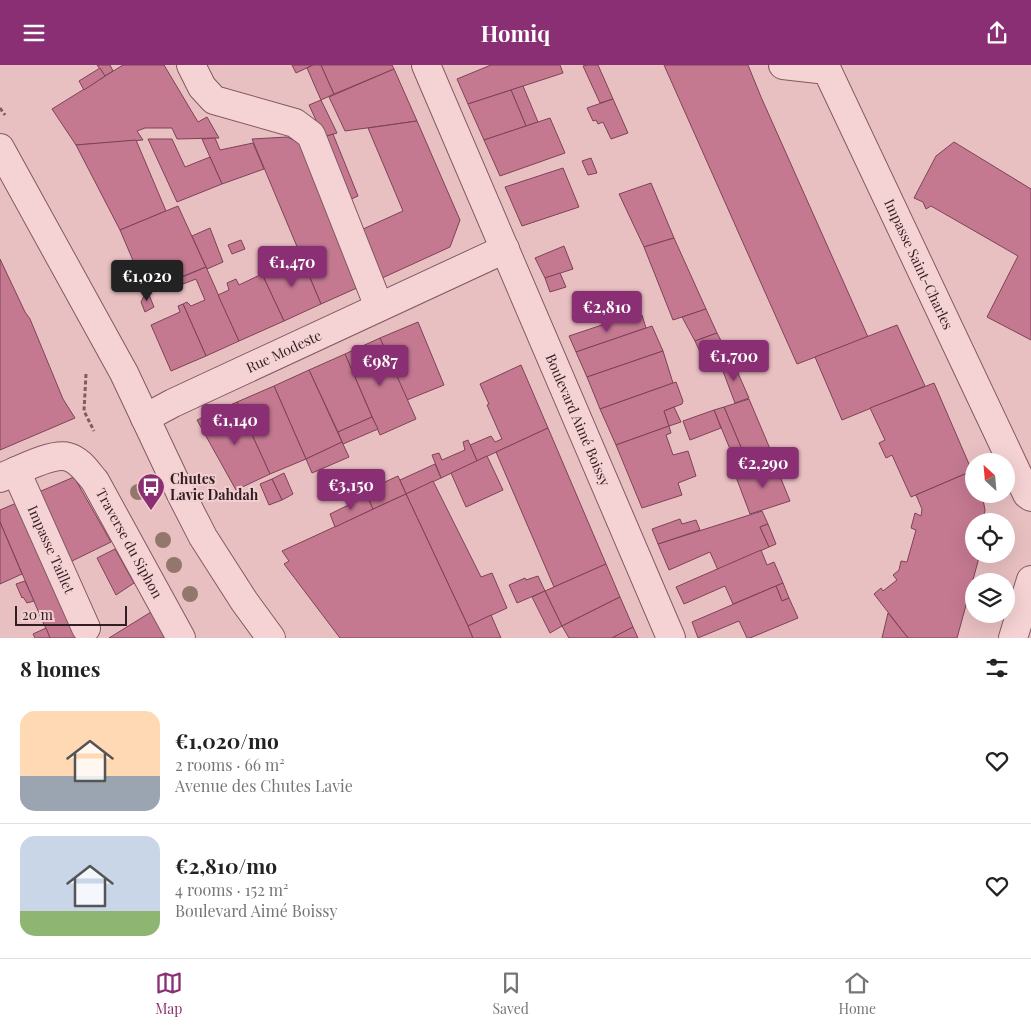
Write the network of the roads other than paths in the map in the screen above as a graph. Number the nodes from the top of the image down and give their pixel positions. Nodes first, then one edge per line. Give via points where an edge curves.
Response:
1 (191, 65) edge
2 (426, 65) edge
3 (783, 65) edge
4 (0, 148) edge
5 (505, 249) junction
6 (379, 307) junction
7 (145, 418) junction
8 (8, 475) edge
9 (1031, 497) edge
10 (1031, 580) edge
11 (86, 628) dead end
12 (181, 638) edge
13 (271, 638) edge
14 (671, 638) edge
15 (1013, 638) edge

1 - 6 street via 202,87 214,100 295,123 311,135
2 - 5 street, Boulevard Aimé Boissy
3 - 9 street, Impasse Saint-Charles via 827,70
4 - 7 street via 124,373
5 - 6 street, Rue Modeste
5 - 14 street, Boulevard Aimé Boissy
6 - 7 street, Rue Modeste
7 - 13 street via 203,537
8 - 11 street, Impasse Taillet
8 - 12 street, Traverse du Siphon via 47,459 68,457 82,465 95,481
10 - 15 street

